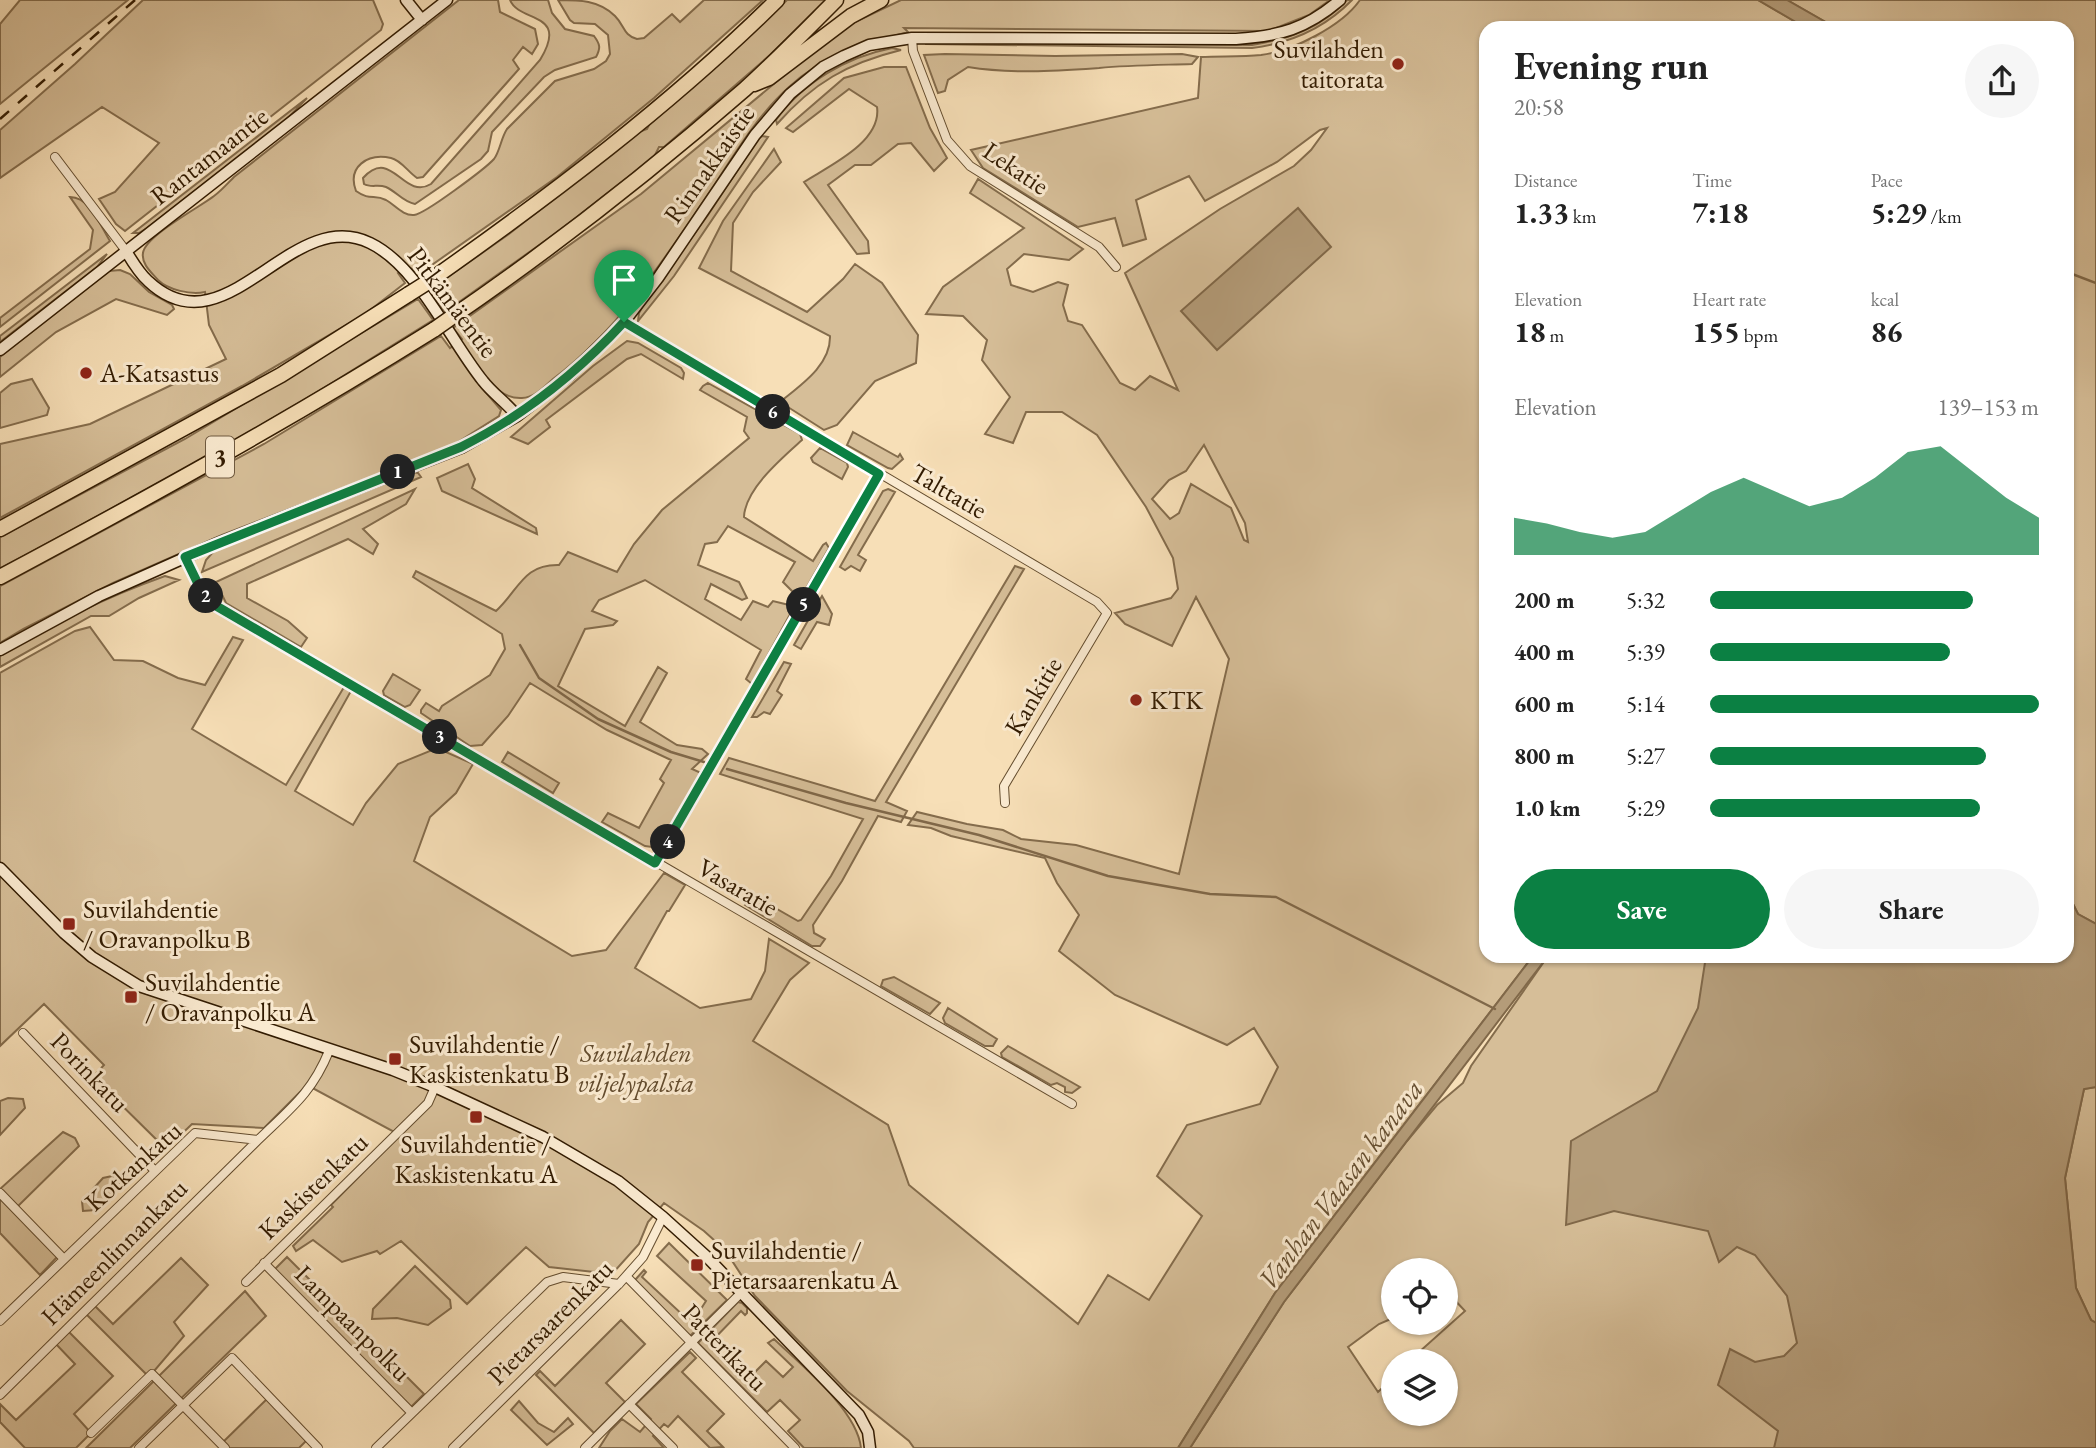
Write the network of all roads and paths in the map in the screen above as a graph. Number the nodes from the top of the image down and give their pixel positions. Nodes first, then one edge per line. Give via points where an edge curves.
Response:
1 (406, 0) edge
2 (447, 0) edge
3 (777, 0) edge
4 (836, 0) edge
5 (881, 0) edge
6 (1340, 0) edge
7 (422, 20) junction
8 (912, 38) junction
9 (746, 87) junction
10 (55, 157) dead end
11 (126, 251) junction
12 (1116, 267) dead end
13 (624, 322) junction
14 (0, 350) edge
15 (517, 416) junction
16 (879, 474) junction
17 (0, 529) edge
18 (185, 557) junction
19 (0, 577) edge
20 (1107, 614) joint
21 (0, 650) edge
22 (1005, 803) dead end
23 (655, 863) junction
24 (0, 868) edge
25 (23, 1033) dead end
26 (329, 1051) junction
27 (435, 1087) junction
28 (1072, 1104) dead end
29 (258, 1140) junction
30 (155, 1171) junction
31 (0, 1193) edge
32 (663, 1217) junction
33 (63, 1258) junction
34 (264, 1264) junction
35 (626, 1276) junction
36 (246, 1282) dead end
37 (619, 1283) junction
38 (741, 1293) junction
39 (0, 1321) edge
40 (691, 1342) junction
41 (0, 1395) edge
42 (629, 1404) junction
43 (183, 1405) junction
44 (411, 1412) junction
45 (91, 1433) dead end
46 (139, 1448) edge
47 (225, 1448) edge
48 (318, 1448) edge
49 (376, 1448) edge
50 (453, 1448) edge
51 (585, 1448) edge
52 (673, 1448) edge
53 (795, 1448) edge
54 (870, 1448) edge

1 - 7 street
2 - 7 street, Rantamaantie
3 - 17 highway, 3, bridge via 668,99 556,189 428,282 281,375
4 - 9 highway, 3
5 - 9 highway via 851,16 769,78
6 - 8 street, Rinnakkaistie via 1295,30 1261,37
7 - 11 street, Rantamaantie
8 - 12 street, Lekatie via 947,140 970,166 1099,247
8 - 13 street, Rinnakkaistie via 869,45 844,56 790,94 760,129
9 - 19 highway, 3, bridge via 576,228 435,329 325,398
10 - 11 street
11 - 14 street, Rantamaantie
11 - 15 street, Pitkämäentie via 160,292 197,302 234,291 312,242 348,237 368,241 410,274 484,383
13 - 15 street, Rinnakkaistie via 571,374
13 - 16 street, Talttatie
15 - 18 street, Rinnakkaistie via 461,447
16 - 20 street, Talttatie via 1097,602
16 - 23 street
18 - 21 street, Rinnakkaistie via 99,596
18 - 23 street, Vasaratie via 201,590 218,607
20 - 22 street, Kankitie via 1004,786
23 - 28 street, Vasaratie
24 - 26 street via 64,933 125,978
25 - 30 street, Porinkatu
26 - 27 street
26 - 29 street via 309,1090
27 - 32 street via 543,1137 618,1181
27 - 34 street, Kaskistenkatu via 428,1102
29 - 30 street, Kotkankatu via 195,1133
29 - 41 street, Hämeenlinnankatu
30 - 33 street, Kotkankatu
31 - 33 street
32 - 35 street, Pietarsaarenkatu via 643,1257
32 - 38 street
33 - 39 street, Kotkankatu
34 - 36 street, Kaskistenkatu
34 - 44 street, Lampaanpolku
35 - 37 street, Pietarsaarenkatu
35 - 40 street, Patterikatu
37 - 44 street via 563,1277 547,1282
37 - 50 street, Pietarsaarenkatu
38 - 40 street
38 - 54 street via 859,1415 869,1432
40 - 42 street
40 - 53 street, Patterikatu
42 - 51 street
42 - 52 street
43 - 45 street via 152,1374
43 - 46 street
43 - 47 street
43 - 48 street via 232,1358
44 - 49 street

